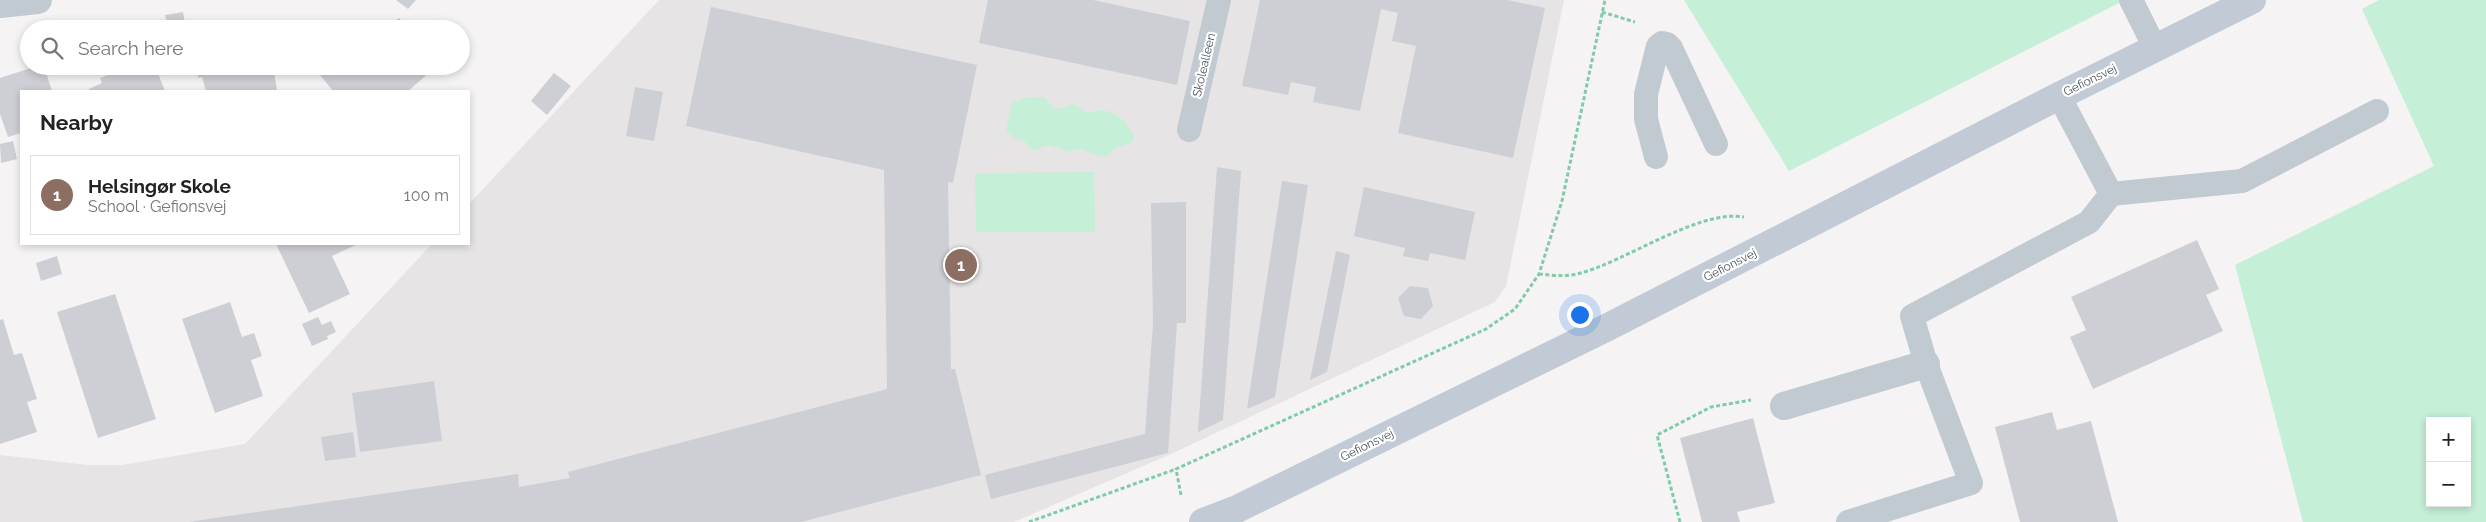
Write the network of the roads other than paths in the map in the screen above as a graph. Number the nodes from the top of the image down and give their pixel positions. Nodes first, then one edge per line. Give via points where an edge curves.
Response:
1 (38, 0) edge
2 (1218, 0) edge
3 (2131, 0) edge
4 (2252, 0) edge
5 (0, 4) edge
6 (2156, 48) junction
7 (2059, 96) junction
8 (2377, 111) dead end
9 (1189, 130) dead end
10 (1716, 144) dead end
11 (1656, 158) dead end
12 (2111, 194) junction
13 (1926, 364) junction
14 (1784, 406) road end
15 (1193, 513) edge
16 (1848, 522) edge

1 - 5 street
2 - 9 lane, Skolealleen
3 - 6 lane
4 - 6 main road, Gefionsvej
6 - 7 main road, Gefionsvej
7 - 12 lane
7 - 15 main road, Gefionsvej via 1606,328 1245,505
8 - 12 lane via 2242,180
10 - 11 lane via 1672,48 1662,43 1658,46 1646,94 1646,119
12 - 13 lane via 2089,222 1912,316
13 - 14 street
13 - 16 lane via 1971,483

